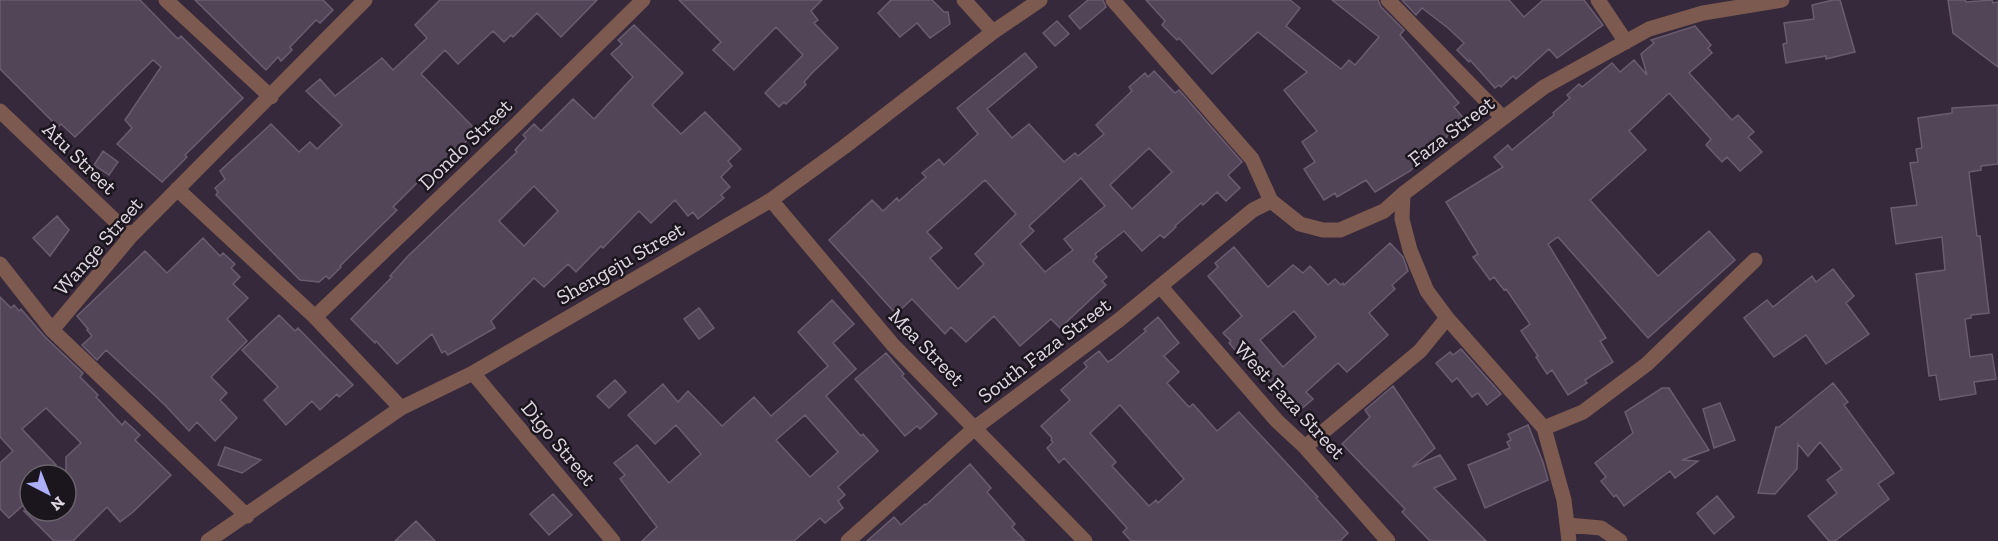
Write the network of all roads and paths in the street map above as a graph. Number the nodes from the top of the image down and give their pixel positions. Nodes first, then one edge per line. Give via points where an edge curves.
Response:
1 (166, 0) edge
2 (365, 0) edge
3 (643, 0) edge
4 (964, 0) edge
5 (1040, 0) edge
6 (1113, 0) edge
7 (1388, 0) edge
8 (1598, 0) edge
9 (1782, 0) edge
10 (993, 32) junction
11 (1626, 42) junction
12 (271, 97) junction
13 (0, 111) edge
14 (1503, 118) junction
15 (177, 189) junction
16 (1403, 194) junction
17 (771, 200) junction
18 (1271, 201) junction
19 (131, 236) junction
20 (1755, 260) dead end
21 (0, 264) edge
22 (1161, 287) junction
23 (315, 317) junction
24 (1447, 318) junction
25 (52, 330) junction
26 (473, 373) junction
27 (400, 408) junction
28 (976, 428) junction
29 (1544, 428) junction
30 (1305, 447) junction
31 (247, 516) junction
32 (1568, 525) junction
33 (208, 541) edge
34 (613, 541) edge
35 (848, 541) edge
36 (1085, 541) edge
37 (1388, 541) edge
38 (1569, 541) edge
39 (1620, 541) edge

1 - 12 street
2 - 12 street, Wange Street
3 - 23 street, Dondo Street
4 - 10 street
5 - 10 street, Shengeju Street
6 - 18 street via 1252,159
7 - 14 street
8 - 11 street
9 - 11 street, Faza Street via 1703,12 1649,29
10 - 17 street, Shengeju Street
11 - 14 street, Faza Street via 1544,87
12 - 15 street, Wange Street
13 - 19 street, Atu Street
14 - 16 street, Faza Street
15 - 19 street, Wange Street
15 - 23 street
16 - 18 street via 1384,211 1340,230 1300,224
16 - 24 street, Faza Street via 1402,219 1410,250 1427,291
17 - 26 street, Shengeju Street
17 - 28 street, Mea Street via 893,345
18 - 22 street, South Faza Street via 1252,210
19 - 25 street, Wange Street
20 - 29 street via 1647,364 1582,412
21 - 25 street
22 - 28 street, South Faza Street
22 - 30 street, West Faza Street via 1277,421
23 - 27 street
24 - 29 street, Faza Street
24 - 30 street via 1420,351
25 - 31 street
26 - 27 street, Shengeju Street
26 - 34 street, Digo Street
27 - 31 street, Shengeju Street
28 - 35 street, South Faza Street
28 - 36 street, Mea Street
29 - 32 street, Faza Street
30 - 37 street, West Faza Street
31 - 33 street, Shengeju Street
32 - 38 street, Faza Street
32 - 39 street via 1601,528

